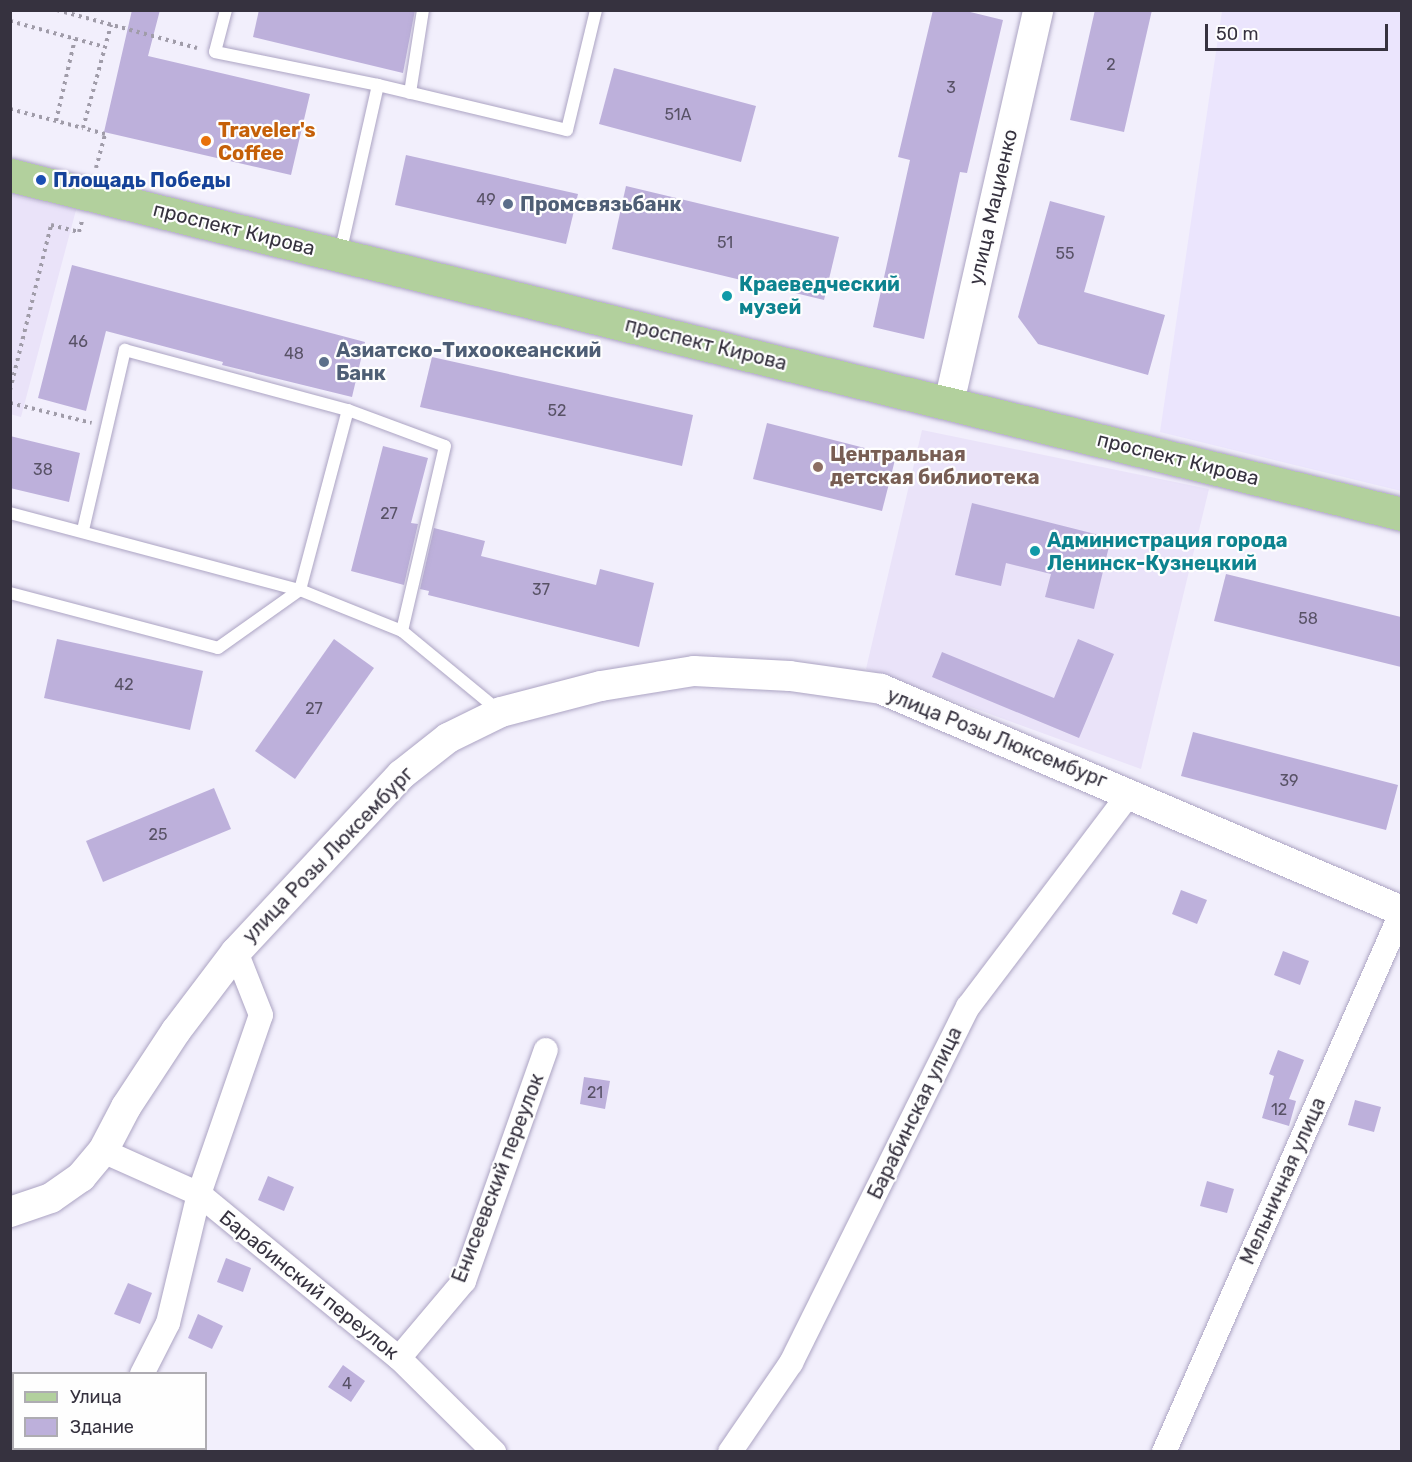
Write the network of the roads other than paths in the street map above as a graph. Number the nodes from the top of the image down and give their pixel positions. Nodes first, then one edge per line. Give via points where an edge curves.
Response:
1 (226, 10) edge
2 (423, 10) edge
3 (596, 10) edge
4 (1038, 10) edge
5 (378, 86) junction
6 (410, 93) junction
7 (10, 175) edge
8 (340, 255) junction
9 (949, 403) junction
10 (348, 410) junction
11 (10, 513) edge
12 (1401, 514) edge
13 (83, 530) junction
14 (300, 590) junction
15 (10, 593) edge
16 (402, 631) junction
17 (501, 712) junction
18 (1130, 793) junction
19 (1401, 911) edge
20 (236, 952) junction
21 (546, 1050) dead end
22 (103, 1151) junction
23 (199, 1194) junction
24 (10, 1212) edge
25 (399, 1358) junction
26 (143, 1372) edge
27 (494, 1452) edge
28 (730, 1452) edge
29 (1164, 1452) edge

1 - 5 lane via 215,52
2 - 6 lane
3 - 6 lane via 567,130
4 - 9 street, улица Мациенко
5 - 6 lane
5 - 8 lane
7 - 8 main road, проспект Кирова
8 - 9 main road, проспект Кирова
9 - 12 main road, проспект Кирова
10 - 13 lane via 125,350
10 - 14 lane
10 - 16 lane via 445,446
11 - 13 lane
13 - 14 lane
14 - 15 lane via 218,648
14 - 16 lane
16 - 17 lane
17 - 18 street, улица Розы Люксембург via 601,686 694,671 790,676 881,689
17 - 20 street, улица Розы Люксембург via 448,738 401,775
18 - 19 street, улица Розы Люксембург
18 - 28 street, Барабинская улица via 968,1007 791,1363
19 - 29 street, Мельничная улица
20 - 22 street, улица Розы Люксембург via 176,1031 126,1107
20 - 23 street, улица Розы Люксембург via 261,1015
21 - 25 street, Енисеевский переулок via 464,1281
22 - 23 street, Барабинский переулок
22 - 24 street, улица Розы Люксембург via 81,1177 51,1198
23 - 25 street, Барабинский переулок
23 - 26 street, улица Розы Люксембург via 168,1323
25 - 27 street, Барабинский переулок

